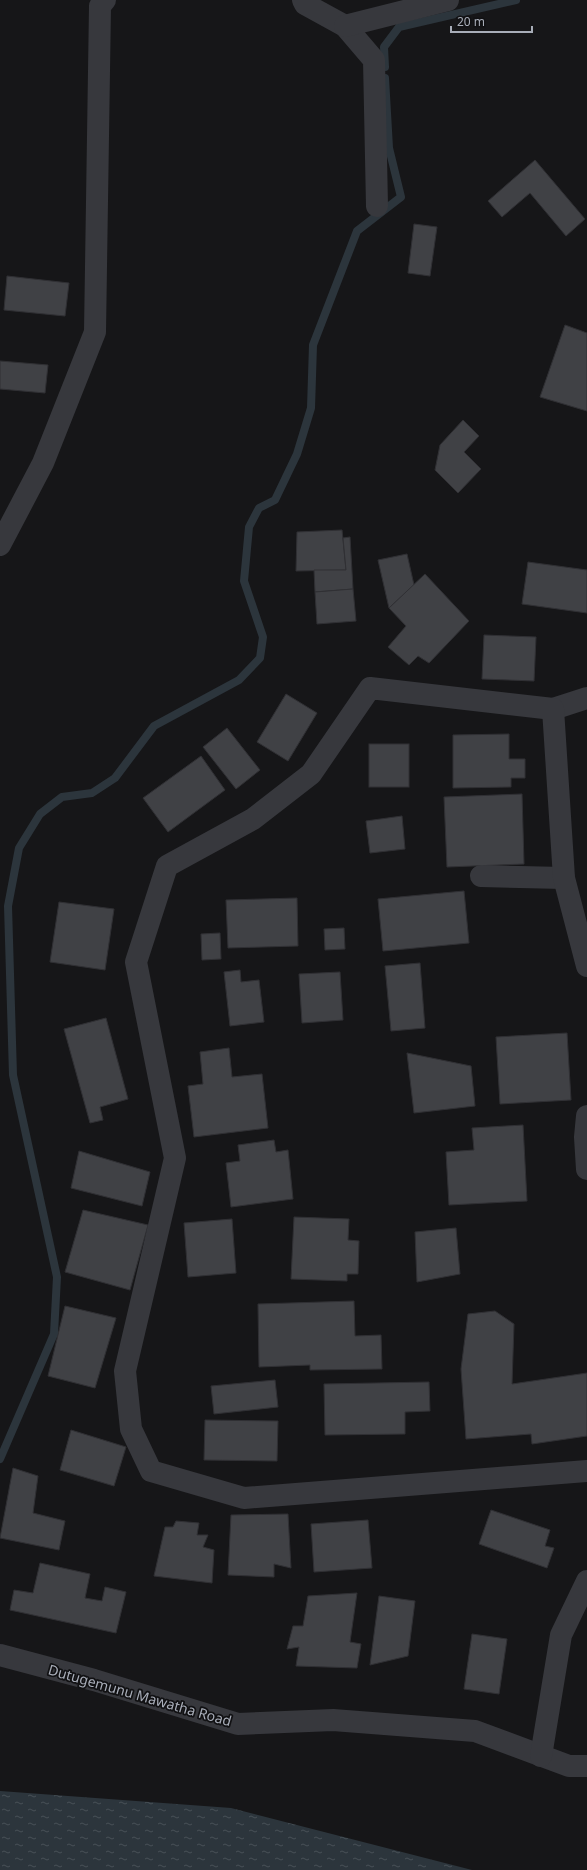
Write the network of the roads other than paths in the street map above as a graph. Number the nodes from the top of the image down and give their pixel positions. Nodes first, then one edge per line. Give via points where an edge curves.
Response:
1 (105, 0) edge
2 (448, 0) edge
3 (299, 2) edge
4 (346, 26) junction
5 (376, 206) dead end
6 (0, 545) edge
7 (587, 698) edge
8 (553, 709) junction
9 (481, 876) dead end
10 (564, 878) junction
11 (587, 966) edge
12 (587, 1116) edge
13 (587, 1169) edge
14 (587, 1471) edge
15 (587, 1581) edge
16 (0, 1655) edge
17 (541, 1756) junction
18 (587, 1766) edge

1 - 6 street via 100,6 95,332 43,463
2 - 4 street
3 - 4 street
4 - 5 street via 374,60
7 - 8 street
8 - 10 street
8 - 14 street via 370,688 311,774 253,819 167,866 136,962 175,1158 125,1371 131,1429 151,1471 244,1498
9 - 10 street
10 - 11 street
12 - 13 street
15 - 17 street via 561,1635
16 - 17 street, Dutugemunu Mawatha Road via 94,1680 238,1724 333,1720 475,1731
17 - 18 street, Dutugemunu Mawatha Road via 569,1766

